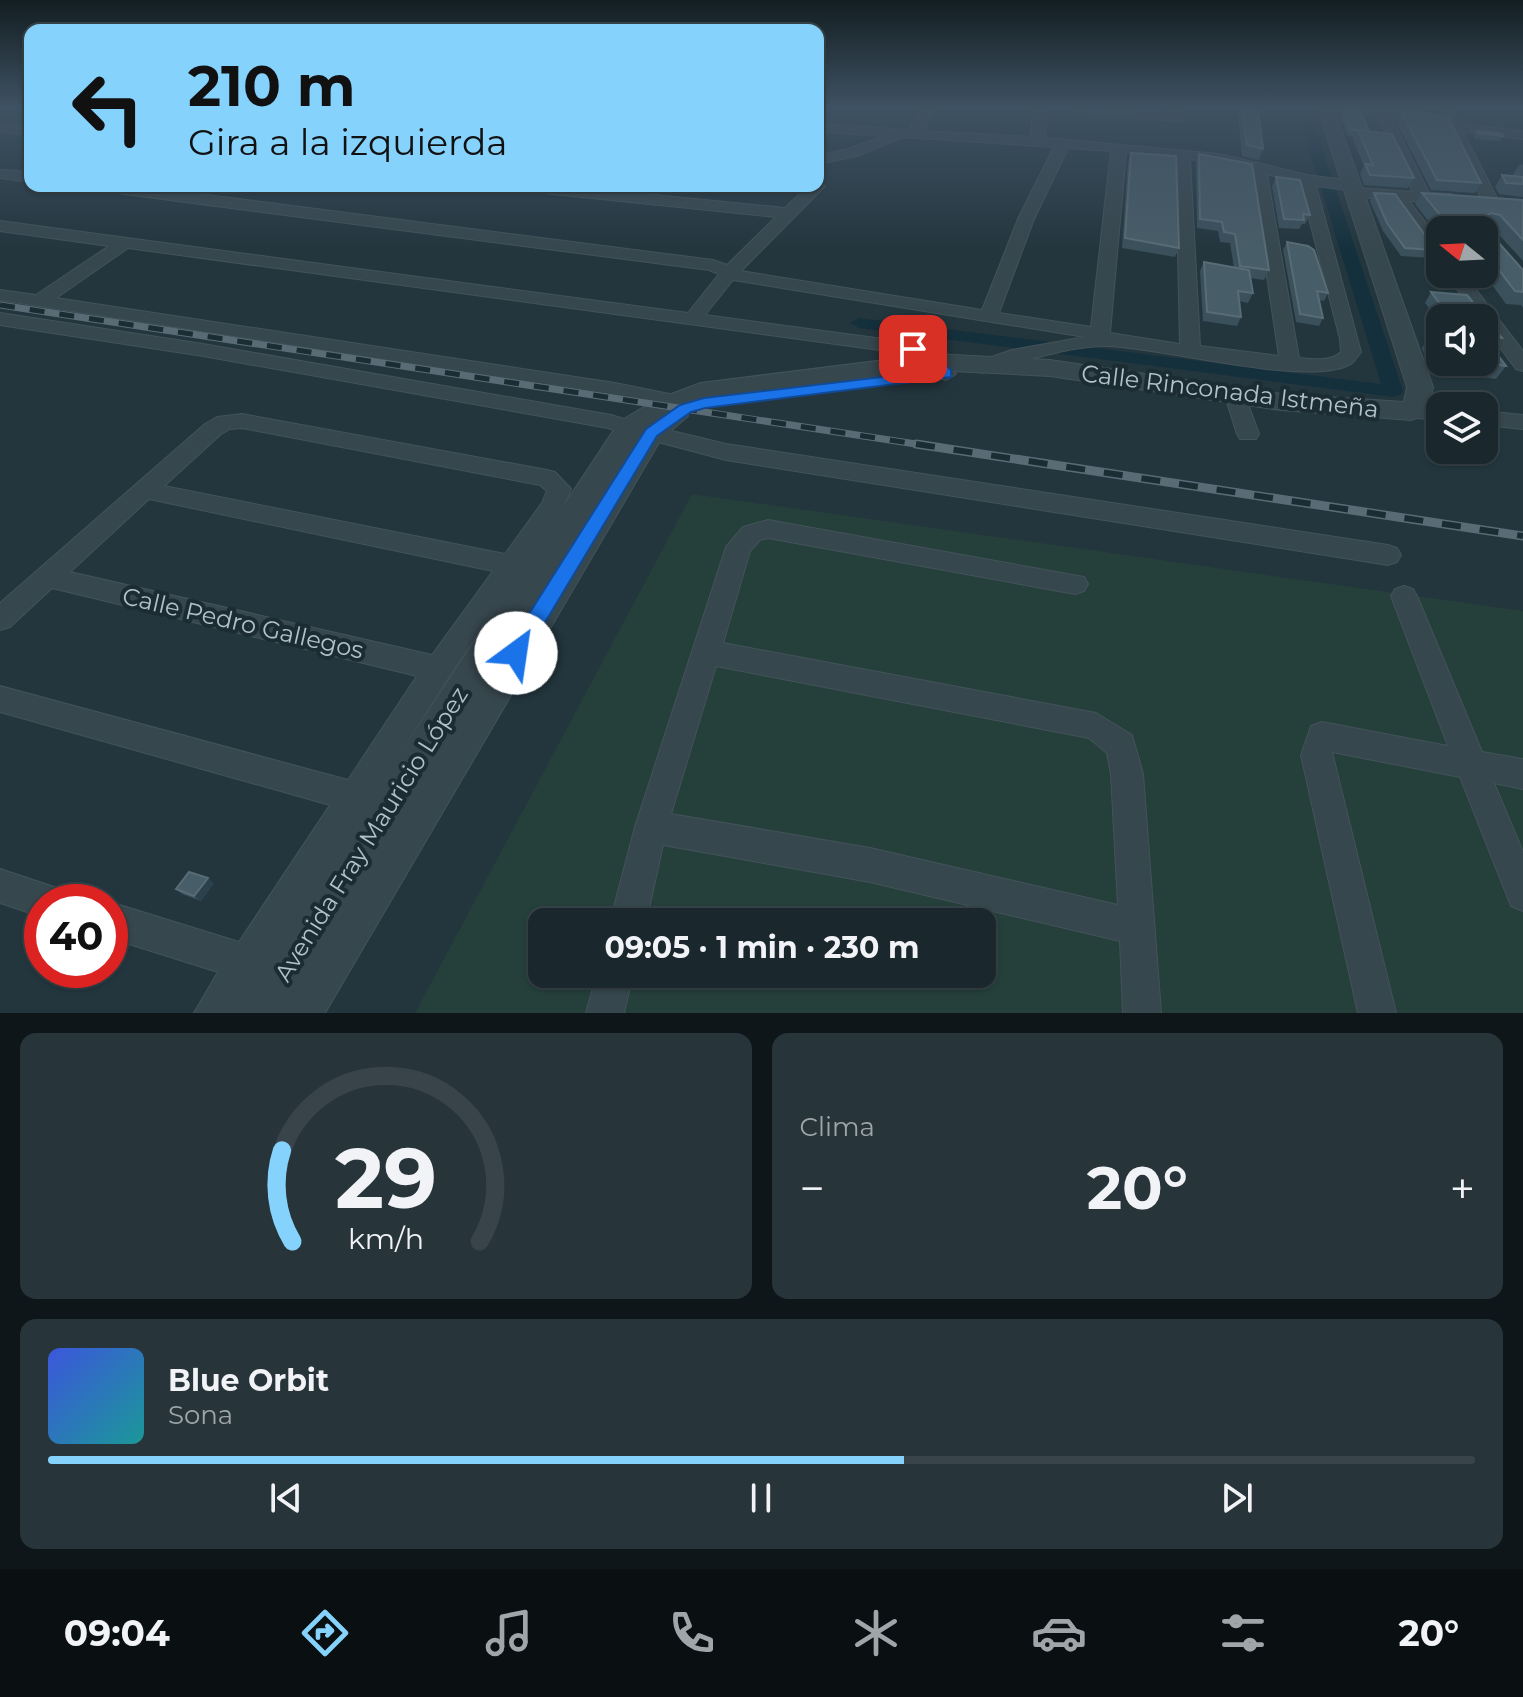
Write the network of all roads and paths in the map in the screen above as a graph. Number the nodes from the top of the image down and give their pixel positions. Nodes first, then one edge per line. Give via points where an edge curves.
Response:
1 (1057, 156) edge
2 (1118, 156) edge
3 (1183, 156) edge
4 (1203, 156) edge
5 (1339, 156) edge
6 (1403, 156) edge
7 (1460, 156) edge
8 (1258, 167) junction
9 (0, 174) edge
10 (24, 176) edge
11 (1312, 180) junction
12 (1347, 187) junction
13 (179, 192) edge
14 (581, 192) edge
15 (812, 192) edge
16 (1397, 195) junction
17 (1423, 197) junction
18 (1474, 203) junction
19 (1512, 203) edge
20 (792, 214) junction
21 (0, 226) edge
22 (1426, 234) edge
23 (126, 242) junction
24 (729, 273) junction
25 (1465, 288) edge
26 (0, 295) edge
27 (39, 301) junction
28 (988, 318) junction
29 (0, 319) edge
30 (692, 320) junction
31 (1097, 339) junction
32 (1190, 349) junction
33 (1290, 364) junction
34 (1523, 365) edge
35 (958, 367) junction
36 (1234, 393) junction
37 (687, 403) junction
38 (1411, 411) junction
39 (1426, 413) edge
40 (1498, 419) edge
41 (1523, 422) edge
42 (640, 430) junction
43 (1248, 434) dead end
44 (145, 490) junction
45 (1388, 555) dead end
46 (510, 565) junction
47 (48, 577) junction
48 (1075, 584) dead end
49 (1404, 596) dead end
50 (0, 619) edge
51 (706, 652) junction
52 (438, 669) junction
53 (0, 699) edge
54 (1469, 763) junction
55 (1523, 774) edge
56 (355, 797) junction
57 (651, 827) junction
58 (0, 886) edge
59 (24, 894) edge
60 (1523, 894) edge
61 (631, 908) edge
62 (128, 926) edge
63 (1135, 927) junction
64 (245, 962) junction
65 (611, 988) edge
66 (213, 1013) edge
67 (257, 1013) edge
68 (298, 1013) edge
69 (605, 1013) edge
70 (1142, 1013) edge
71 (1377, 1013) edge

1 - 28 street
2 - 31 street
3 - 32 street
4 - 8 street
5 - 12 street, Calle Rinconada Istmeña
6 - 17 street
7 - 18 street
8 - 11 street
8 - 33 street
9 - 10 street
11 - 12 street
11 - 33 street via 1351,352 1345,360 1328,365
12 - 16 street
12 - 38 street, Calle Rinconada Istmeña via 1420,387
13 - 24 street via 713,265
14 - 20 street
15 - 20 street
16 - 17 street
16 - 22 street
17 - 18 street
18 - 19 street
20 - 24 street
21 - 23 street
23 - 27 street
23 - 30 street
24 - 28 street
24 - 30 street
25 - 34 street
26 - 27 street
27 - 37 street
28 - 31 street
29 - 42 street via 203,350
30 - 35 street via 913,349
31 - 32 street
31 - 35 street
32 - 33 street
35 - 36 street, Calle Rinconada Istmeña via 1062,369
35 - 37 street, Avenida Fray Mauricio López
36 - 38 street, Calle Rinconada Istmeña
36 - 43 street
37 - 42 street, Avenida Fray Mauricio López via 685,409
38 - 39 street
40 - 41 street
42 - 45 street via 726,452
42 - 67 street, Avenida Fray Mauricio López
42 - 68 street, Avenida Fray Mauricio López
44 - 46 street
44 - 46 street via 213,429 242,421 547,478 559,489 553,506
44 - 47 street
46 - 52 street
47 - 50 street
47 - 52 street, Calle Pedro Gallegos
48 - 51 street via 768,529 752,533 739,547
49 - 54 street
51 - 57 street
51 - 63 street via 1096,726 1121,745 1127,774
52 - 56 street
53 - 56 street
54 - 55 street
54 - 60 street
54 - 71 street via 1322,736 1316,755
56 - 64 street
57 - 61 street
57 - 63 street via 870,865
58 - 59 street
62 - 64 street
63 - 70 street
64 - 66 street
65 - 69 street

